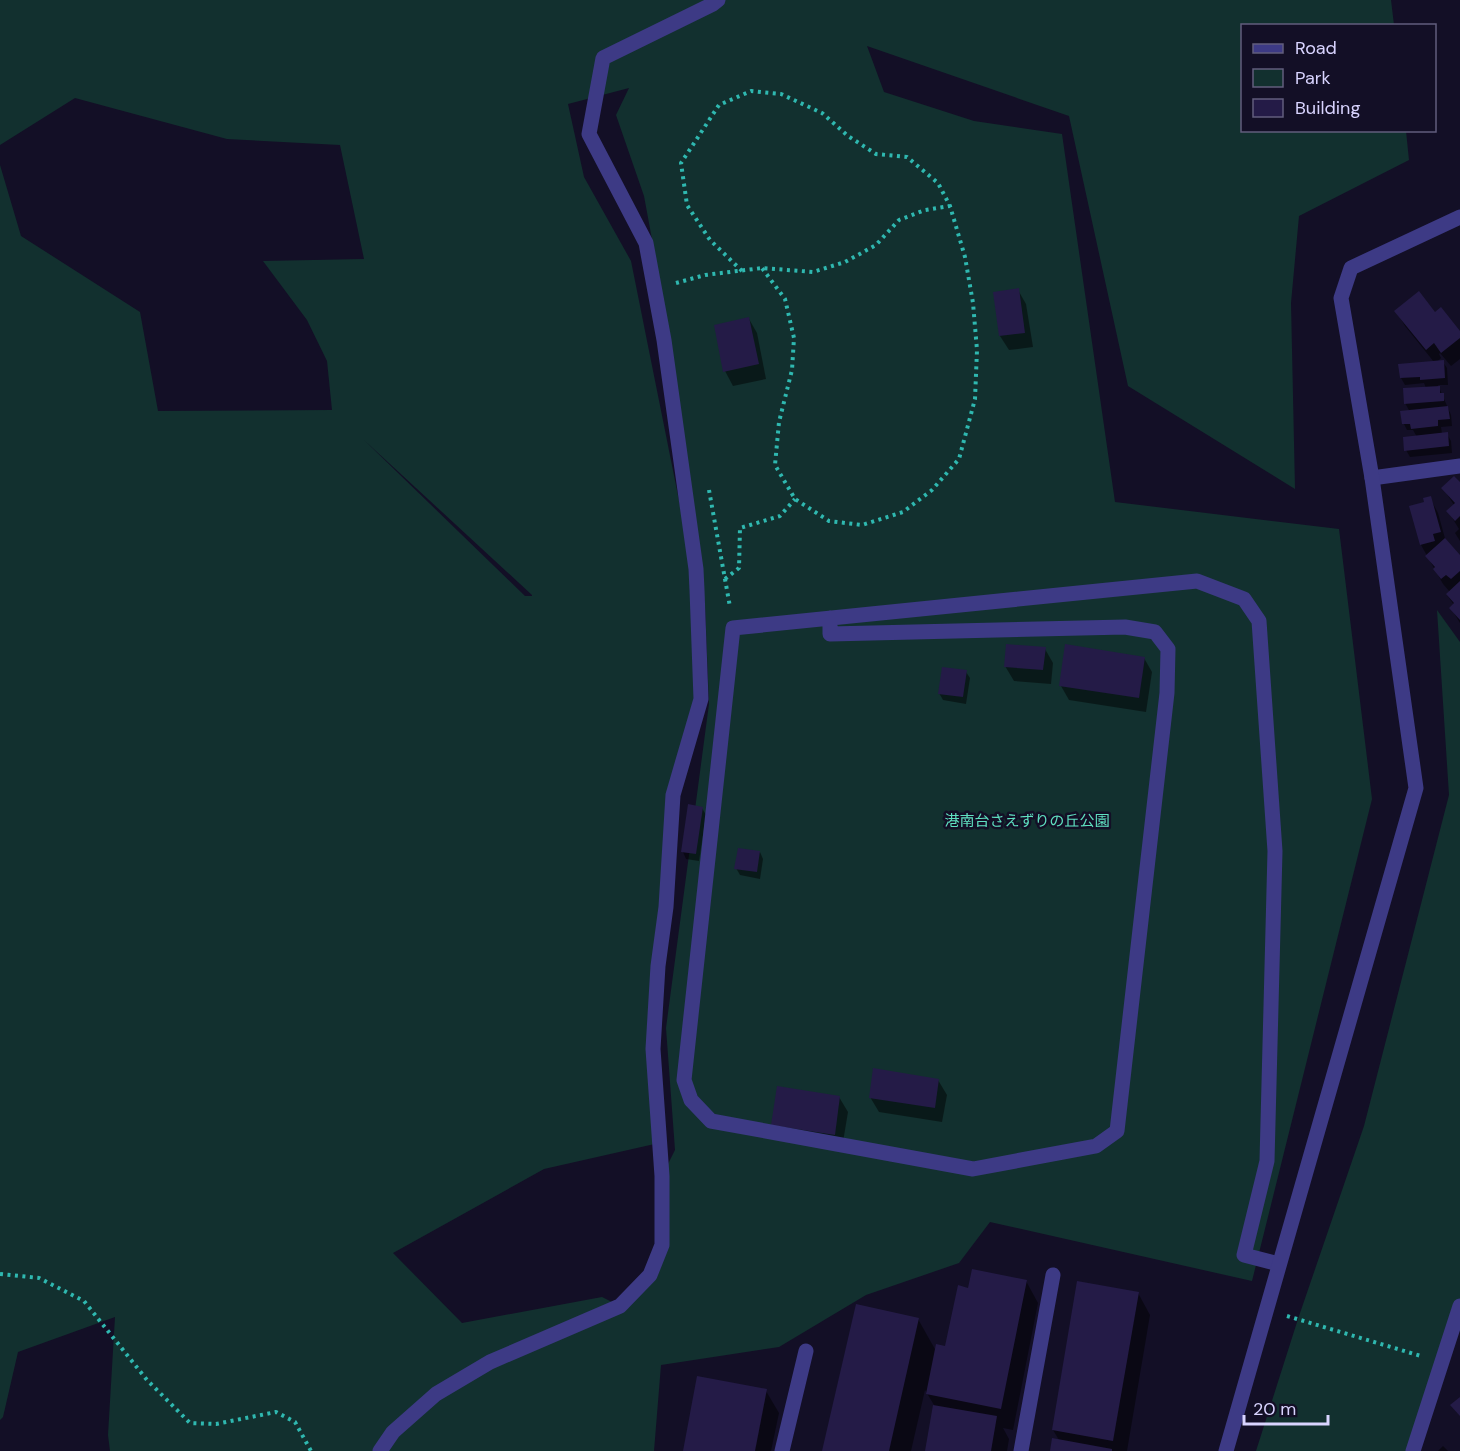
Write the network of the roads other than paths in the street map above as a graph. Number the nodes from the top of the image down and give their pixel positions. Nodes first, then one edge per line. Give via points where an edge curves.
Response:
1 (718, 0) edge
2 (1460, 217) edge
3 (1460, 466) edge
4 (1372, 478) junction
5 (830, 618) junction
6 (1279, 1264) junction
7 (1053, 1275) dead end
8 (1460, 1306) edge
9 (806, 1351) dead end
10 (380, 1451) edge
11 (782, 1451) edge
12 (1021, 1451) edge
13 (1226, 1451) edge
14 (1413, 1451) edge

1 - 10 street via 603,57 589,134 646,243 664,340 696,569 701,699 673,795 653,1049 662,1176 662,1245 650,1275 620,1306 490,1362 436,1394 393,1432
2 - 4 street via 1351,268 1341,298
3 - 4 street
4 - 6 street via 1416,788
5 - 5 street via 733,628 684,1080 691,1100 711,1120 973,1169 1096,1146 1117,1131 1167,693 1168,649 1155,633 1125,627 830,634
5 - 6 street via 1197,581 1244,599 1259,621 1275,851 1267,1161 1244,1255
6 - 13 street
7 - 12 street
8 - 14 street
9 - 11 street

